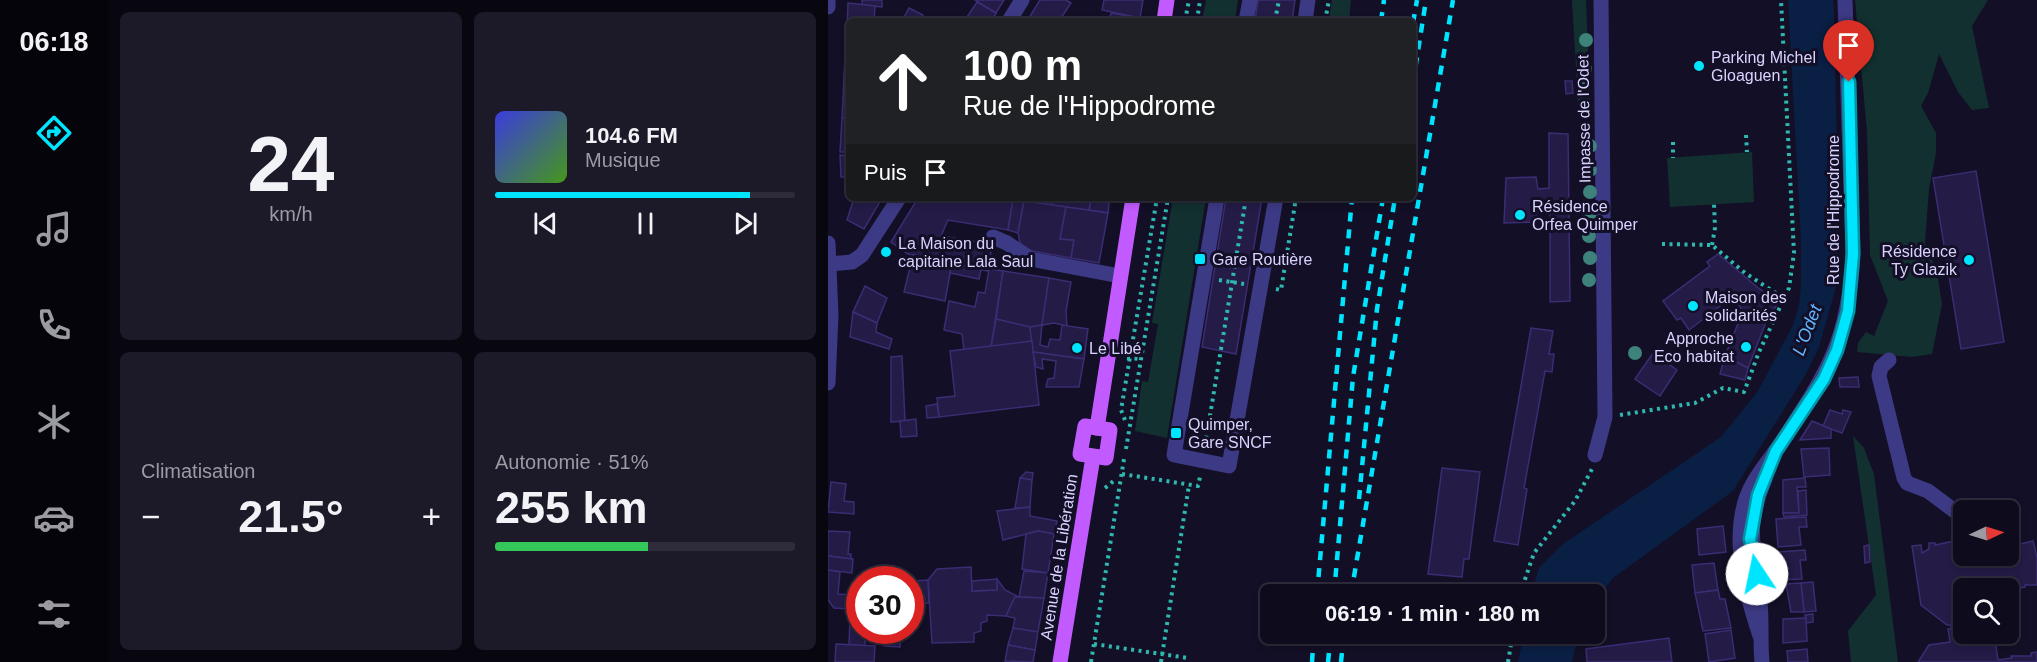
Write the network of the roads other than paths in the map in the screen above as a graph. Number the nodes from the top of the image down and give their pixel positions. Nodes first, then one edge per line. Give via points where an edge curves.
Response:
1 (828, 0) edge
2 (1022, 0) edge
3 (1167, 0) edge
4 (1250, 0) edge
5 (1308, 0) edge
6 (1601, 0) edge
7 (1845, 0) edge
8 (828, 7) edge
9 (1011, 18) edge
10 (1164, 18) edge
11 (1247, 18) edge
12 (1305, 18) edge
13 (897, 201) edge
14 (1132, 201) edge
15 (1216, 201) edge
16 (1274, 201) edge
17 (993, 237) dead end
18 (828, 243) edge
19 (829, 264) edge
20 (1120, 276) junction
21 (1889, 360) dead end
22 (828, 383) edge
23 (1595, 454) road end
24 (1953, 510) edge
25 (1060, 662) edge
26 (1762, 662) edge

1 - 8 street
2 - 9 street
3 - 10 main road
4 - 11 street
5 - 12 street
6 - 23 street, Impasse de l'Odet via 1605,417
7 - 26 street, Rue de l'Hippodrome via 1853,254 1848,311 1824,379 1753,484 1742,519 1743,576 1760,636
13 - 19 street via 862,255 852,262
14 - 20 main road, Avenue de la Libération
15 - 16 street via 1174,455 1229,466
17 - 20 street via 1030,259
18 - 19 street
19 - 22 street
20 - 25 main road, Avenue de la Libération via 1097,428 1110,430 1106,458 1093,457
21 - 24 street via 1881,367 1879,376 1904,478

